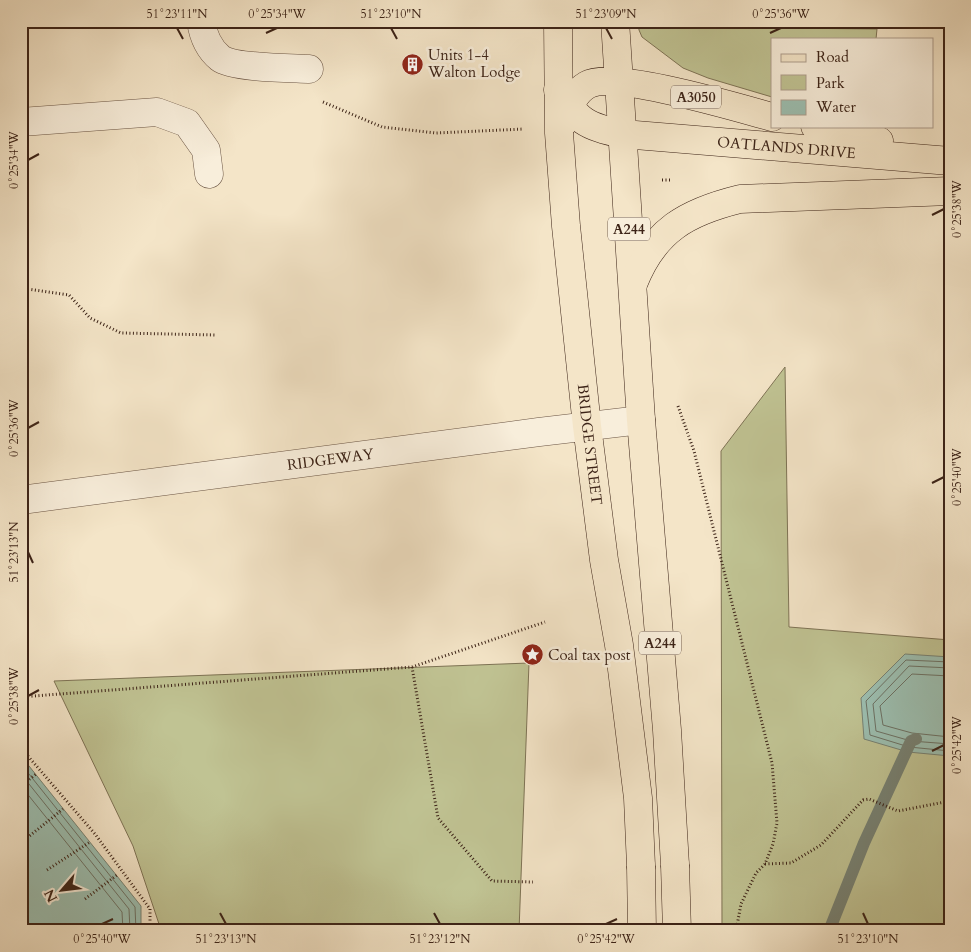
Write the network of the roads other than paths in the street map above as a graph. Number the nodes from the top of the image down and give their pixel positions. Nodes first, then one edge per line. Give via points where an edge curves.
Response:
1 (201, 21) edge
2 (558, 21) edge
3 (614, 21) edge
4 (309, 69) dead end
5 (619, 82) junction
6 (563, 98) junction
7 (771, 116) edge
8 (21, 122) edge
9 (823, 128) edge
10 (623, 134) junction
11 (950, 159) edge
12 (209, 174) dead end
13 (950, 191) edge
14 (632, 285) junction
15 (641, 420) junction
16 (587, 426) junction
17 (21, 500) edge
18 (642, 931) edge
19 (677, 931) edge

1 - 4 street via 206,42 221,59 240,65
2 - 6 main road, BRIDGE STREET / A244
3 - 5 main road, A244
5 - 6 main road, A3050 via 588,84 576,95
5 - 7 main road, OATLANDS DRIVE / A3050 via 659,88
5 - 10 main road, A244
6 - 10 main road, OATLANDS DRIVE via 589,125
6 - 16 main road, BRIDGE STREET / A244 via 559,133
8 - 12 street via 157,112 187,123 206,150
9 - 11 main road, OATLANDS DRIVE
10 - 11 main road, OATLANDS DRIVE
10 - 14 main road, A244
13 - 14 main road via 740,199 713,206 687,217 668,232 649,251
14 - 15 main road, A244
15 - 16 street, RIDGEWAY
15 - 19 main road, A244, bridge via 667,730
16 - 17 street, RIDGEWAY
16 - 18 main road, BRIDGE STREET / A244, bridge via 638,798

